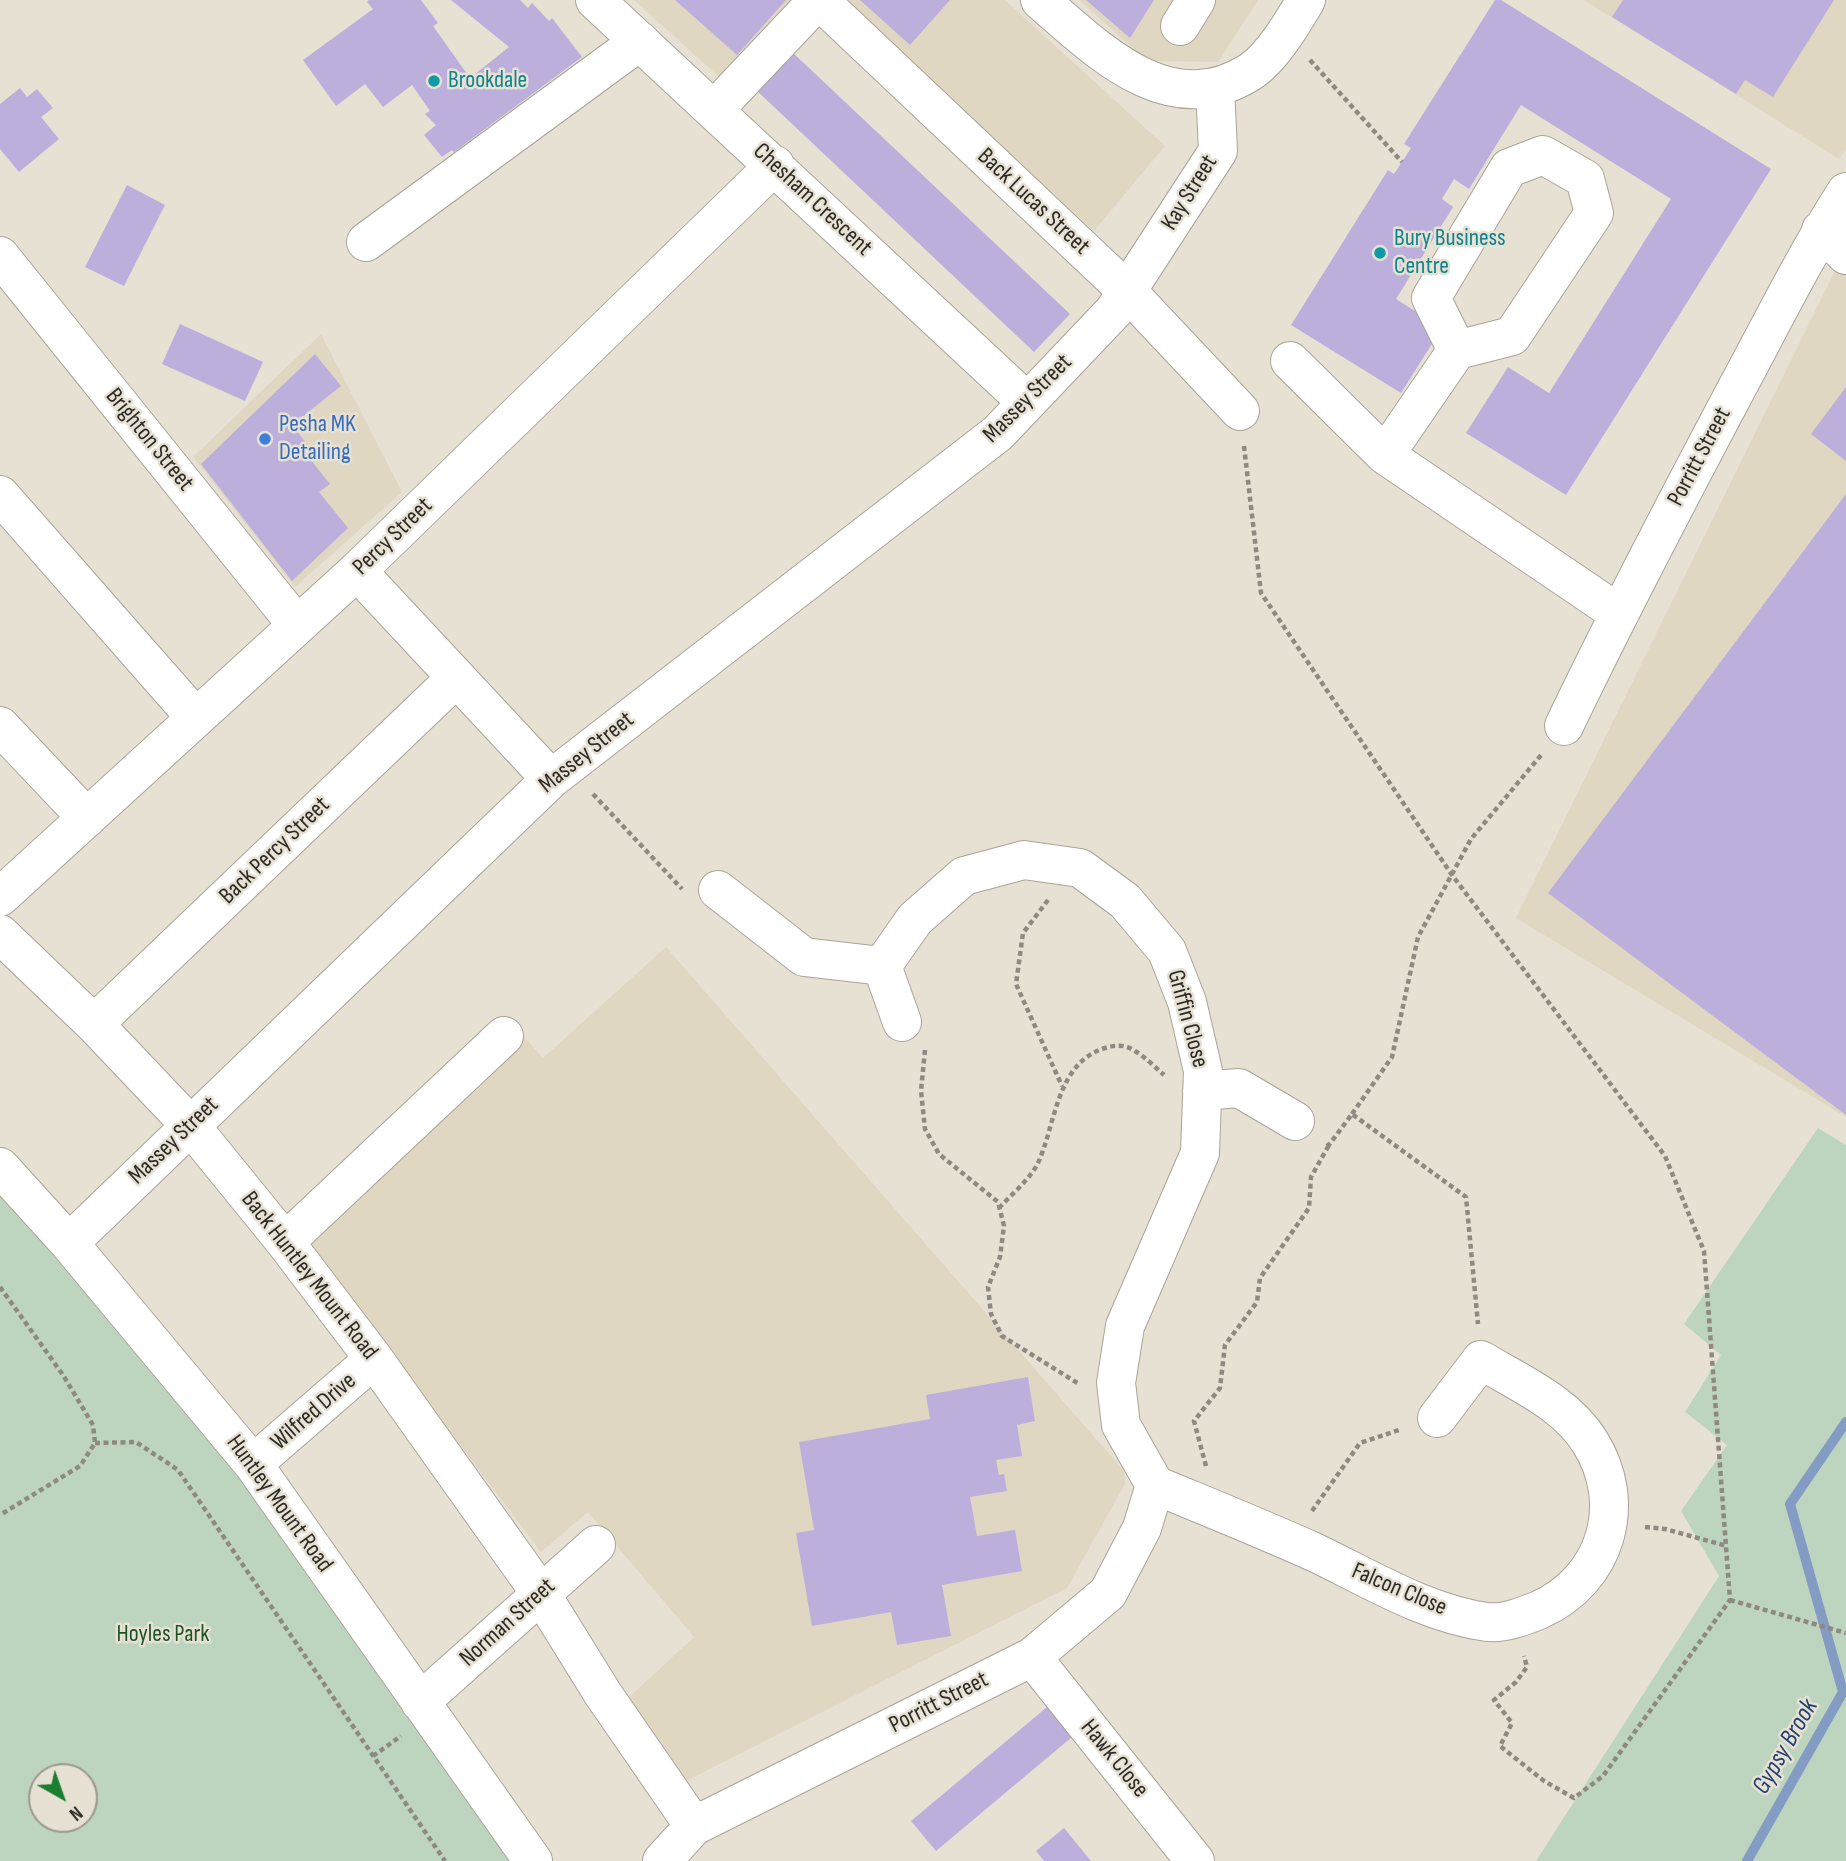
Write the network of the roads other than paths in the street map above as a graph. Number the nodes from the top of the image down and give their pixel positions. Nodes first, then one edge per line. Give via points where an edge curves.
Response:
1 (595, 0) edge
2 (818, 0) edge
3 (1040, 0) edge
4 (1306, 0) edge
5 (640, 40) junction
6 (1215, 88) junction
7 (715, 109) junction
8 (775, 165) junction
9 (1846, 192) edge
10 (366, 242) dead end
11 (1834, 243) edge
12 (0, 256) edge
13 (1127, 292) junction
14 (1457, 350) junction
15 (1290, 361) dead end
16 (1027, 402) junction
17 (1240, 411) road end
18 (1385, 455) junction
19 (0, 495) edge
20 (357, 571) junction
21 (1618, 613) junction
22 (297, 625) junction
23 (456, 678) junction
24 (196, 718) junction
25 (0, 726) edge
26 (1564, 726) road end
27 (560, 773) junction
28 (87, 818) junction
29 (718, 890) road end
30 (0, 897) edge
31 (0, 934) edge
32 (882, 966) junction
33 (902, 1022) road end
34 (94, 1024) junction
35 (504, 1036) dead end
36 (1202, 1091) junction
37 (1295, 1121) road end
38 (190, 1125) junction
39 (0, 1167) edge
40 (285, 1242) junction
41 (69, 1243) junction
42 (374, 1359) junction
43 (1437, 1418) road end
44 (253, 1464) junction
45 (1155, 1485) junction
46 (596, 1545) dead end
47 (541, 1594) junction
48 (1032, 1657) junction
49 (420, 1702) junction
50 (694, 1826) junction
51 (533, 1861) edge
52 (662, 1861) edge
53 (1195, 1861) edge

1 - 5 street, Chesham Crescent
2 - 7 street, Back Lucas Street
2 - 13 street, Back Lucas Street
3 - 6 street via 1135,76 1173,88
4 - 6 street via 1286,34 1252,71
5 - 7 street, Chesham Crescent
5 - 10 street
6 - 13 street, Kay Street via 1218,151
7 - 8 street, Chesham Crescent
8 - 16 street, Chesham Crescent
8 - 20 street, Percy Street
9 - 11 street, Porritt Street
11 - 21 street, Porritt Street
12 - 22 street, Brighton Street
13 - 16 street, Massey Street
13 - 17 street, Back Lucas Street
14 - 14 street via 1431,298 1509,168 1543,155 1585,179 1594,213 1512,336
14 - 18 street
15 - 18 street
16 - 27 street, Massey Street via 998,433
18 - 21 street
19 - 24 street
20 - 22 street, Percy Street
20 - 23 street
21 - 26 street, Porritt Street
22 - 24 street, Percy Street
23 - 27 street
23 - 34 street, Back Percy Street
24 - 28 street, Percy Street
25 - 28 street
27 - 38 street, Massey Street
28 - 30 street, Percy Street
29 - 32 street via 804,957
31 - 34 street, Back Huntley Mount Road
32 - 33 street
32 - 36 street, Griffin Close via 915,919 964,876 1024,860 1080,868 1125,901 1167,951 1186,1002 1203,1071
34 - 38 street, Back Huntley Mount Road
35 - 40 street
36 - 37 street via 1239,1088
36 - 45 street, Griffin Close via 1200,1153 1125,1326 1116,1383 1121,1425
38 - 40 street, Back Huntley Mount Road
38 - 41 street, Massey Street
39 - 41 street, Huntley Mount Road
40 - 42 street, Back Huntley Mount Road
41 - 44 street, Huntley Mount Road
42 - 44 street, Wilfred Drive
42 - 47 street, Back Huntley Mount Road
43 - 45 street, Falcon Close via 1481,1360 1566,1411 1589,1440 1603,1466 1609,1524 1600,1555 1579,1582 1551,1604 1490,1622 1432,1608
44 - 49 street, Huntley Mount Road
45 - 48 street, Porritt Street via 1142,1528 1108,1593
46 - 47 street, Norman Street
47 - 49 street, Norman Street
47 - 50 street, Back Huntley Mount Road
48 - 50 street, Porritt Street
48 - 53 street, Hawk Close
49 - 51 street, Huntley Mount Road
50 - 52 street, Porritt Street

